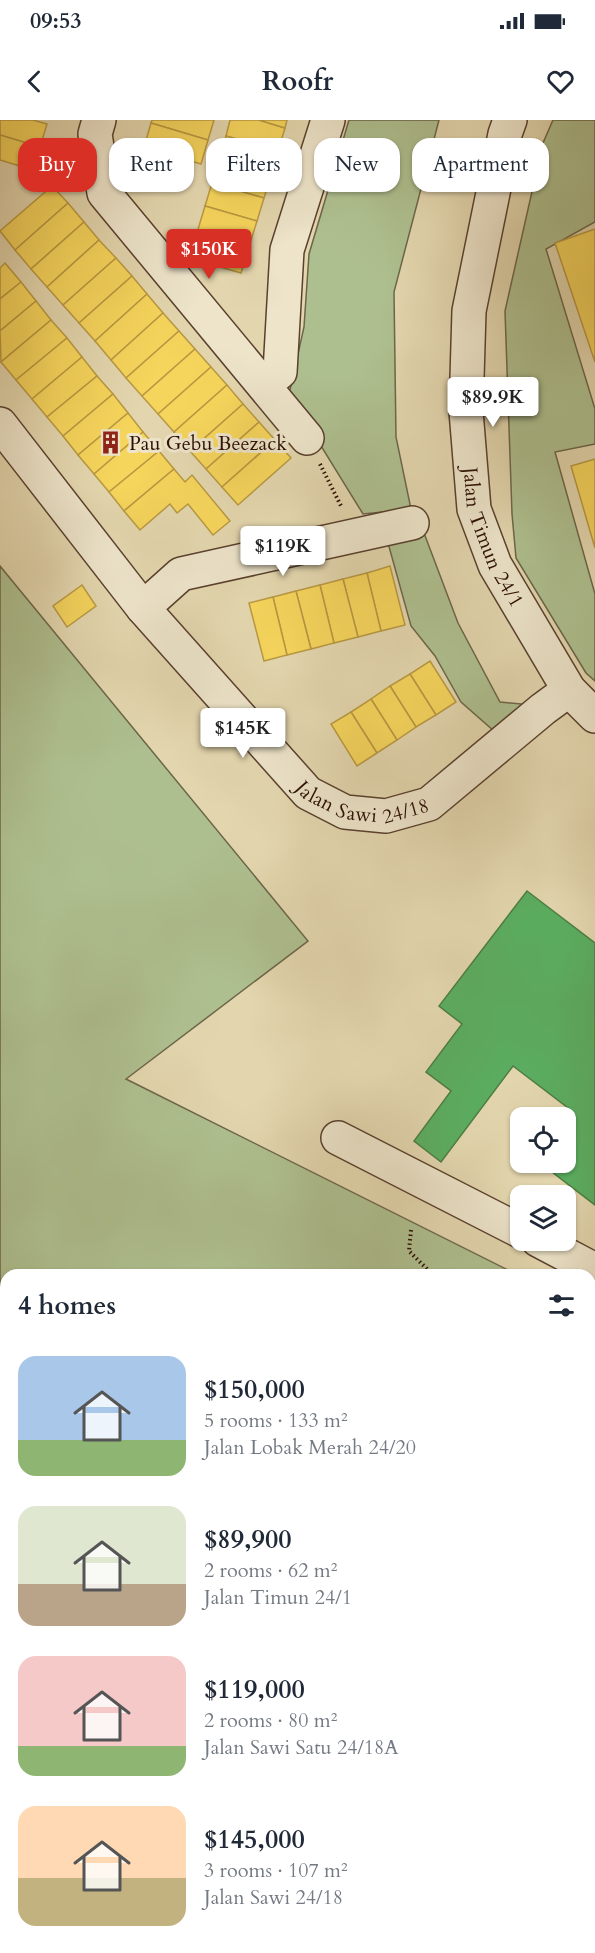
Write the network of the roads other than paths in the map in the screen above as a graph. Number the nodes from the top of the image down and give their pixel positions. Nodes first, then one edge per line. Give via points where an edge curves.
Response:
1 (99, 120) edge
2 (327, 120) edge
3 (510, 120) edge
4 (264, 385) junction
5 (0, 424) edge
6 (307, 438) road end
7 (412, 523) dead end
8 (143, 608) junction
9 (569, 690) junction
10 (595, 716) edge
11 (338, 1138) dead end
12 (510, 1226) edge
13 (559, 1251) edge
14 (593, 1269) edge

1 - 4 street via 95,134 104,193
2 - 4 street via 287,250 280,372
3 - 9 street, Jalan Timun 24/1 via 469,311 466,411 474,509 495,565
4 - 6 street
5 - 8 street, Jalan Sawi 24/18
7 - 8 street via 181,574
8 - 9 street, Jalan Sawi 24/18 via 308,793 345,812 386,816 429,804
9 - 10 street, Jalan Timun 24/1
11 - 12 street
13 - 14 street

